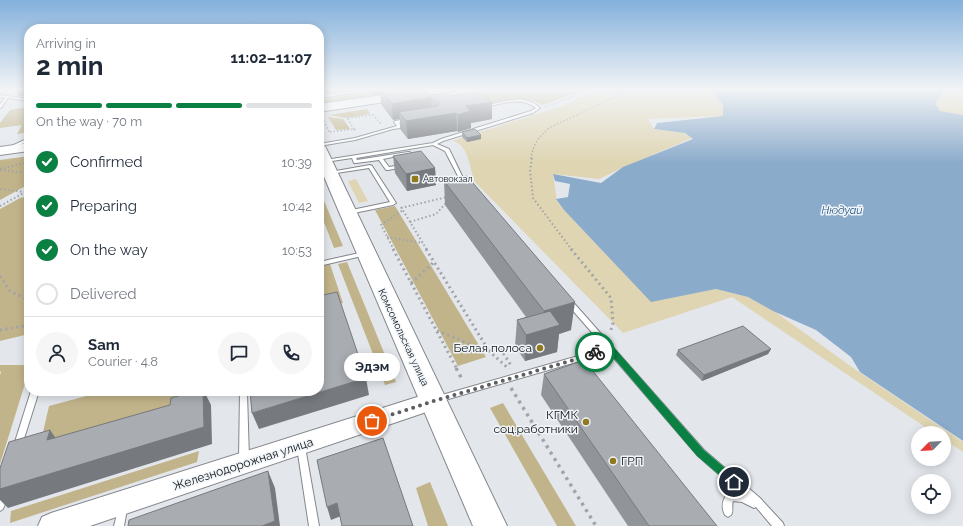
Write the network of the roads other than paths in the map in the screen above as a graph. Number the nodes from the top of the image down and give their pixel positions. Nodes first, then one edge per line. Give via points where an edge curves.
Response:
1 (527, 114) edge
2 (410, 120) edge
3 (415, 125) edge
4 (400, 127) junction
5 (24, 141) edge
6 (434, 144) junction
7 (24, 148) edge
8 (2, 151) edge
9 (324, 154) edge
10 (324, 155) edge
11 (324, 155) edge
12 (352, 156) junction
13 (380, 158) junction
14 (324, 159) edge
15 (468, 186) edge
16 (348, 212) junction
17 (366, 254) junction
18 (324, 263) edge
19 (566, 298) edge
20 (607, 345) junction
21 (33, 396) edge
22 (243, 396) edge
23 (434, 401) junction
24 (300, 445) junction
25 (15, 456) edge
26 (244, 463) junction
27 (6, 485) edge
28 (0, 506) edge
29 (728, 512) dead end
30 (768, 514) junction
31 (121, 515) edge
32 (52, 526) edge
33 (314, 526) edge
34 (490, 526) edge
35 (780, 526) edge

1 - 6 lane
2 - 4 lane via 396,122
3 - 4 lane
4 - 9 lane via 355,139
5 - 8 lane
6 - 12 lane
6 - 15 lane via 447,150 461,178
7 - 8 main road
10 - 12 lane
11 - 16 lane via 370,166 393,203
12 - 13 lane via 356,162
13 - 13 lane via 388,169 416,164 408,153
14 - 16 main road, Комсомольская улица
16 - 17 main road, Комсомольская улица
17 - 18 lane
17 - 23 main road, Комсомольская улица
19 - 20 lane
20 - 23 lane via 587,356
20 - 30 lane via 701,453 757,501
21 - 25 lane
22 - 26 lane
23 - 24 street, Железнодорожная улица
23 - 34 main road, Комсомольская улица
24 - 26 street, Железнодорожная улица
24 - 33 lane
26 - 31 street, Железнодорожная улица
27 - 28 lane
29 - 30 lane via 727,502 730,497 738,495 745,497
30 - 35 lane
31 - 32 street, Железнодорожная улица

